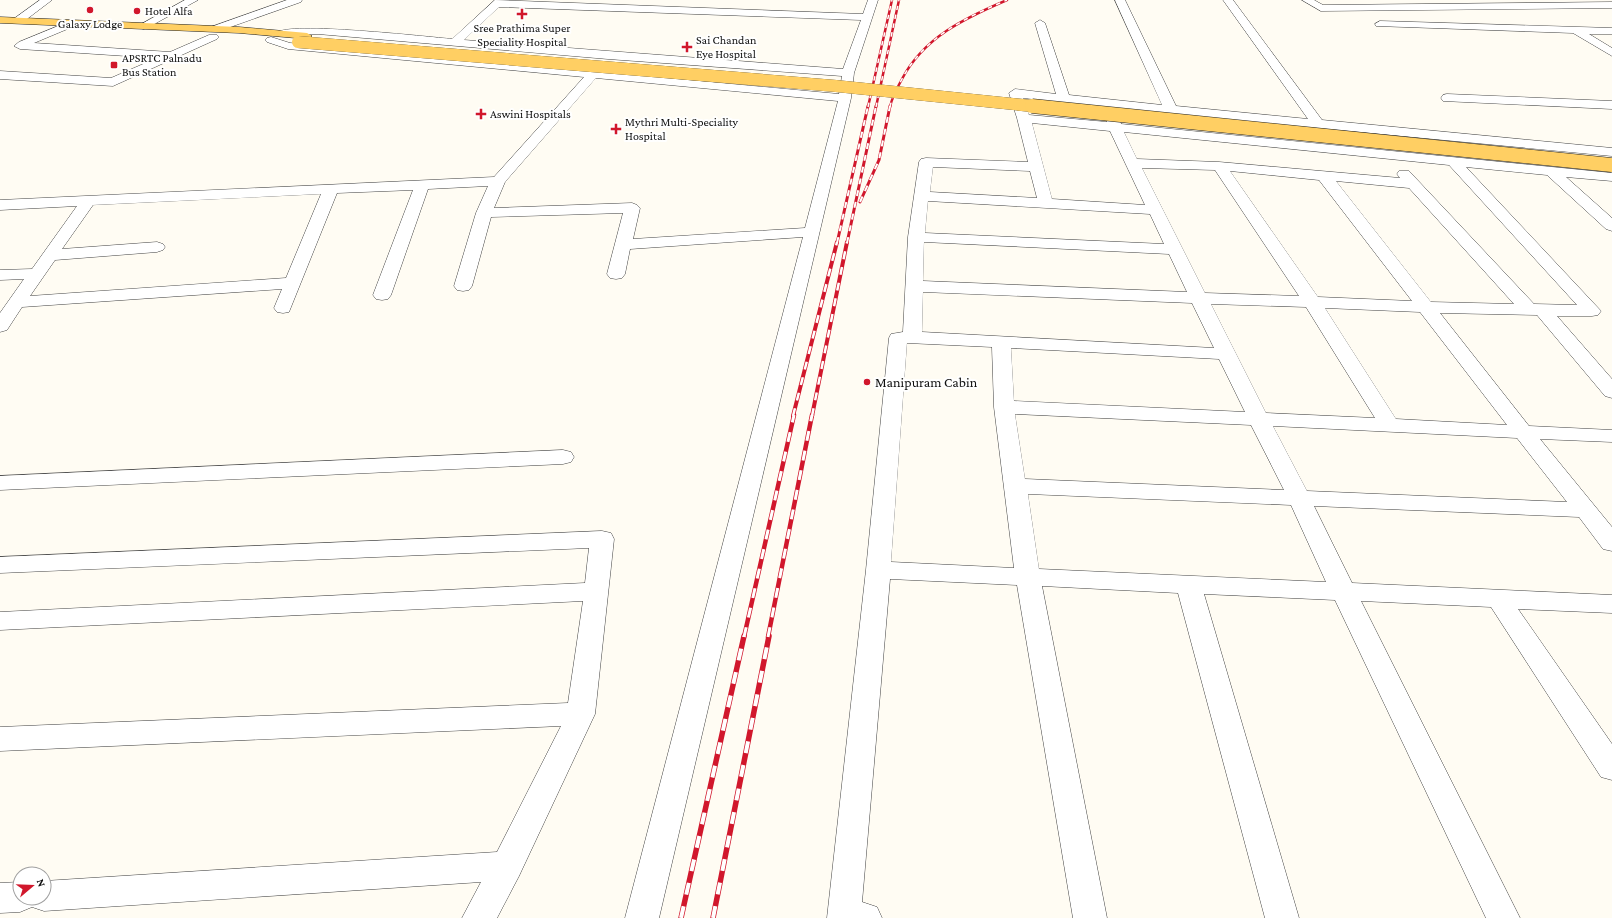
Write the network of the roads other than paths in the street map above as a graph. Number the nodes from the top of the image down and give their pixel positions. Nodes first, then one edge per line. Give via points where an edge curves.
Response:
1 (47, 0) edge
2 (193, 0) edge
3 (782, 0) edge
4 (1120, 0) edge
5 (1228, 0) edge
6 (1307, 0) edge
7 (1561, 0) edge
8 (302, 1) edge
9 (499, 2) edge
10 (1574, 5) junction
11 (1612, 5) edge
12 (869, 9) edge
13 (777, 14) junction
14 (0, 20) edge
15 (19, 20) junction
16 (73, 23) junction
17 (1040, 23) dead end
18 (1380, 24) dead end
19 (143, 26) junction
20 (0, 28) edge
21 (239, 30) junction
22 (1576, 30) junction
23 (55, 31) junction
24 (1612, 31) edge
25 (214, 33) junction
26 (282, 33) junction
27 (302, 39) junction
28 (271, 40) junction
29 (454, 43) junction
30 (1612, 54) edge
31 (172, 55) junction
32 (608, 56) junction
33 (848, 73) junction
34 (0, 75) edge
35 (593, 75) junction
36 (845, 98) junction
37 (1064, 98) junction
38 (1447, 98) dead end
39 (1111, 104) junction
40 (1612, 105) edge
41 (1170, 110) junction
42 (1024, 118) junction
43 (1318, 124) junction
44 (1115, 128) junction
45 (1612, 152) edge
46 (1386, 154) junction
47 (1612, 156) edge
48 (1453, 162) junction
49 (1132, 163) junction
50 (1612, 165) edge
51 (1219, 166) junction
52 (1037, 167) junction
53 (1551, 171) junction
54 (1323, 175) junction
55 (1612, 177) edge
56 (498, 181) junction
57 (422, 184) junction
58 (1414, 184) junction
59 (332, 189) junction
60 (921, 196) junction
61 (88, 201) junction
62 (1046, 204) junction
63 (0, 205) edge
64 (1156, 210) junction
65 (484, 213) junction
66 (1612, 226) edge
67 (812, 232) junction
68 (916, 237) junction
69 (625, 244) junction
70 (157, 247) dead end
71 (1174, 248) junction
72 (50, 255) junction
73 (35, 274) junction
74 (616, 274) dead end
75 (0, 275) edge
76 (293, 283) junction
77 (463, 286) dead end
78 (914, 286) junction
79 (382, 295) dead end
80 (1198, 297) junction
81 (16, 302) junction
82 (1312, 302) junction
83 (1426, 307) junction
84 (284, 308) dead end
85 (1535, 309) junction
86 (0, 326) edge
87 (912, 337) junction
88 (1001, 342) junction
89 (1226, 354) junction
90 (1612, 392) edge
91 (1004, 407) junction
92 (1258, 418) junction
93 (1390, 426) junction
94 (1524, 433) junction
95 (1612, 436) edge
96 (563, 457) dead end
97 (0, 484) edge
98 (1015, 486) junction
99 (1299, 498) junction
100 (1584, 510) junction
101 (1612, 543) edge
102 (2, 567) edge
103 (878, 570) junction
104 (1028, 577) junction
105 (1189, 585) junction
106 (597, 591) junction
107 (1344, 593) junction
108 (1499, 600) junction
109 (1612, 604) edge
110 (0, 621) edge
111 (581, 714) junction
112 (0, 739) edge
113 (1612, 768) edge
114 (508, 866) junction
115 (52, 895) edge
116 (12, 897) edge
117 (0, 898) edge
118 (851, 917) edge
119 (479, 918) edge
120 (642, 918) edge
121 (1090, 918) edge
122 (1282, 918) edge
123 (1504, 918) edge

1 - 15 street
2 - 19 street
3 - 13 street
4 - 41 street
5 - 43 street
6 - 10 street via 1322,8
7 - 10 street
8 - 21 street
8 - 25 street
9 - 13 street
9 - 29 street
10 - 11 street
12 - 13 street
12 - 33 street
14 - 15 main road
15 - 16 main road
16 - 19 main road
16 - 23 street
17 - 37 street
18 - 22 street
19 - 25 main road
20 - 23 main road
21 - 25 main road
21 - 26 main road
22 - 24 street
22 - 30 street
23 - 25 main road
23 - 31 street via 20,46
25 - 28 main road
25 - 31 street
26 - 27 main road
26 - 29 street via 318,31
27 - 28 main road
27 - 47 main road via 850,81
27 - 50 main road, bridge via 843,87
28 - 35 street via 288,46
29 - 32 street
31 - 34 street via 113,82
32 - 33 street
32 - 35 street
33 - 36 street
35 - 36 street
35 - 56 street
36 - 67 street
37 - 39 street
37 - 42 street via 1015,93
38 - 40 street
39 - 41 street
39 - 44 street
41 - 43 street
42 - 44 street
42 - 52 street
43 - 45 street
44 - 46 street
44 - 49 street
46 - 48 street
46 - 58 street
48 - 53 street
48 - 85 street via 1592,311
49 - 51 street
49 - 64 street
51 - 54 street
51 - 82 street
52 - 60 street via 926,162
52 - 62 street
53 - 55 street
53 - 66 street
54 - 58 street
54 - 83 street
56 - 57 street
56 - 65 street
57 - 59 street
57 - 79 street
58 - 85 street
59 - 61 street
59 - 76 street
60 - 62 street
60 - 68 street
61 - 63 street
61 - 72 street
62 - 64 street
64 - 71 street
65 - 69 street via 632,208
65 - 77 street
67 - 69 street
67 - 120 street
68 - 71 street
68 - 78 street
69 - 74 street
70 - 72 street
71 - 80 street
72 - 73 street
73 - 75 street
73 - 81 street
76 - 81 street
76 - 84 street
78 - 80 street
78 - 87 street
80 - 82 street
80 - 89 street
81 - 86 street
82 - 83 street
82 - 93 street
83 - 85 street
83 - 94 street
85 - 90 street
87 - 88 street
87 - 103 street via 898,338
88 - 89 street
88 - 91 street
89 - 92 street
91 - 92 street
91 - 98 street
92 - 93 street
92 - 99 street
93 - 94 street
94 - 95 street
94 - 100 street
96 - 97 street
98 - 99 street
98 - 104 street
99 - 100 street
99 - 107 street
100 - 101 street
102 - 106 street via 602,539
103 - 104 street
103 - 118 street
104 - 105 street
104 - 121 street
105 - 107 street
105 - 122 street
106 - 110 street
106 - 111 street
107 - 108 street
107 - 123 street
108 - 109 street
108 - 113 street
111 - 112 street
111 - 114 street
114 - 115 street
114 - 119 street
116 - 117 street

